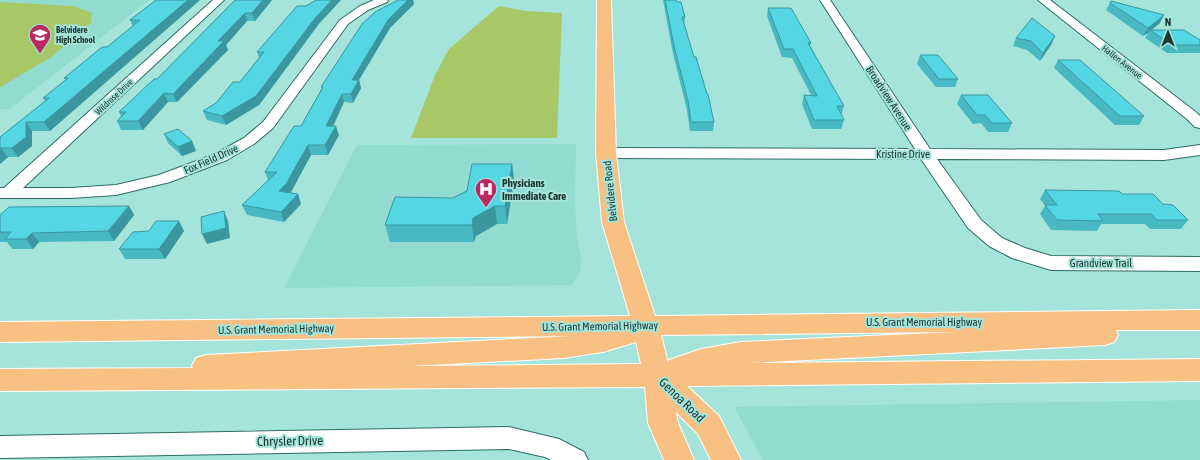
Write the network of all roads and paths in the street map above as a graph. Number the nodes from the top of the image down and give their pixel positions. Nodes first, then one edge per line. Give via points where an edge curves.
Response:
1 (219, 0) edge
2 (383, 0) edge
3 (604, 0) edge
4 (824, 0) edge
5 (1043, 0) edge
6 (1200, 124) edge
7 (1200, 150) edge
8 (606, 153) junction
9 (925, 154) junction
10 (4, 193) edge
11 (1004, 246) joint
12 (1200, 264) edge
13 (1200, 321) edge
14 (646, 326) junction
15 (0, 332) edge
16 (1200, 370) edge
17 (657, 375) junction
18 (90, 379) junction
19 (0, 380) edge
20 (0, 447) edge
21 (575, 460) edge
22 (679, 460) edge
23 (726, 460) edge

1 - 10 street, Wildrose Drive
2 - 10 street, Fox Field Drive via 364,8 344,22 268,125 249,141 221,157 164,179 116,190
3 - 8 main road, Belvidere Road
4 - 9 street, Broadview Avenue
5 - 6 street, Hallen Avenue
7 - 9 street, Kristine Drive via 1164,155
8 - 9 street, Kristine Drive
8 - 14 main road, Belvidere Road via 613,222
9 - 11 street, Broadview Avenue via 973,223
11 - 12 street, Grandview Trail via 1031,258 1051,263
13 - 14 main road, U.S. Grant Memorial Highway
13 - 17 main road via 1111,335 741,354 701,360
14 - 15 main road, U.S. Grant Memorial Highway
14 - 17 main road, Belvidere Road
14 - 18 main road via 627,336 563,348 217,365
16 - 17 main road
17 - 18 main road
17 - 22 main road, Genoa Road via 663,423
17 - 23 main road, Genoa Road via 708,425
18 - 19 main road
20 - 21 street, Chrysler Drive via 509,438 550,447

